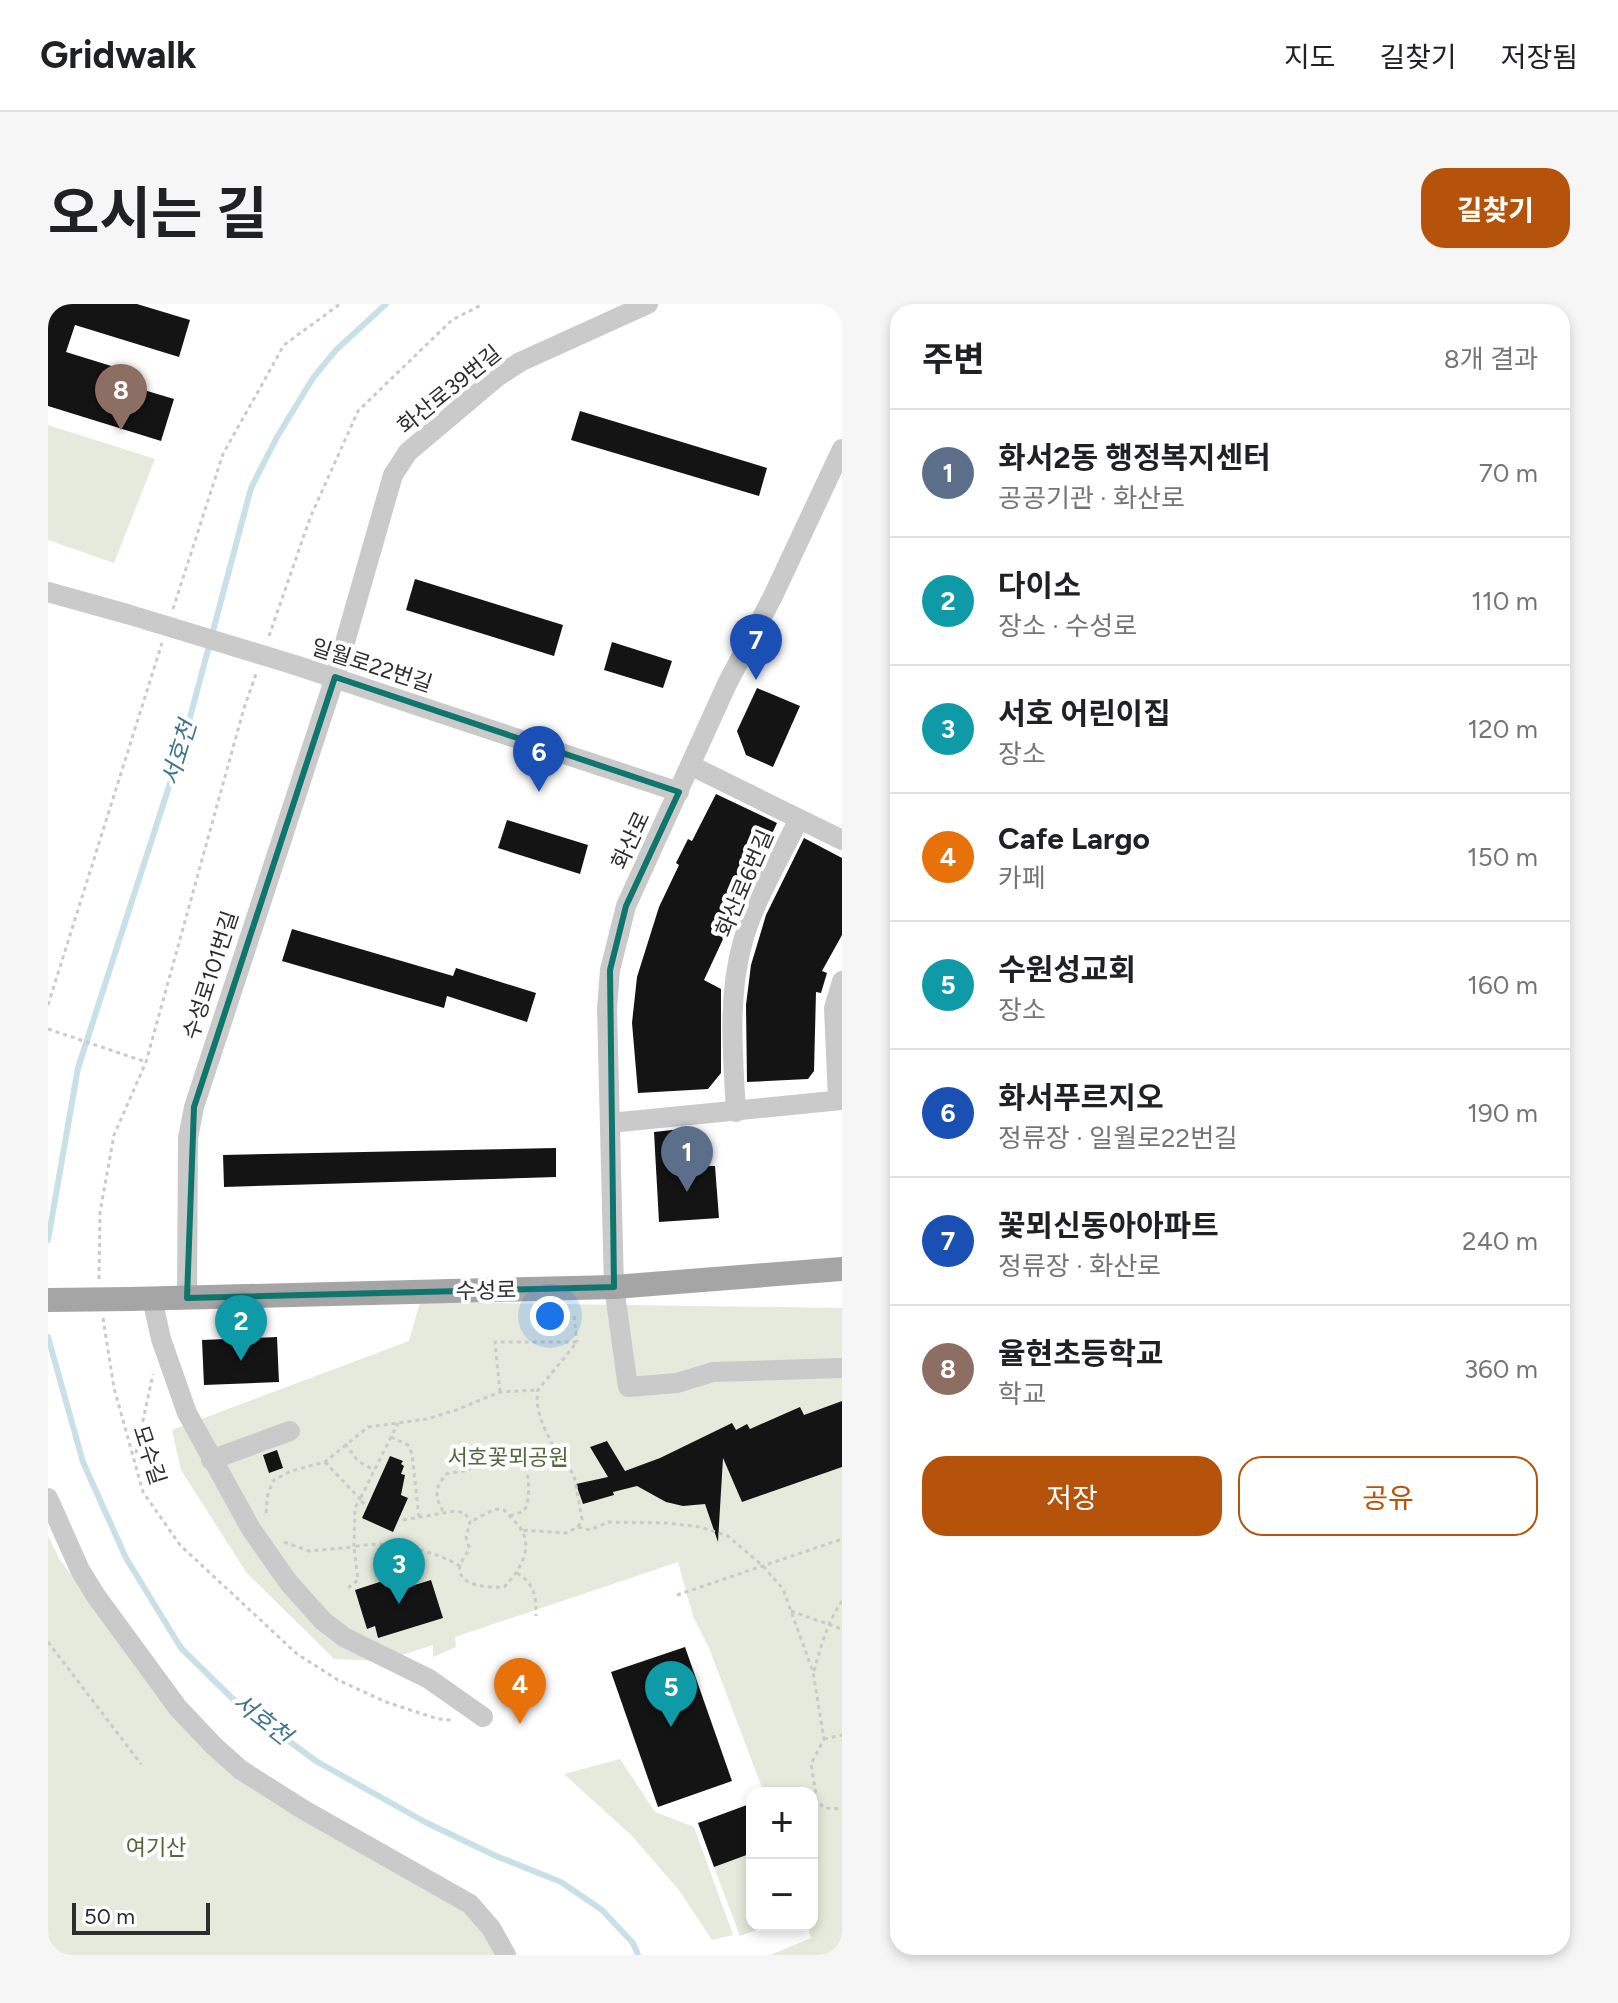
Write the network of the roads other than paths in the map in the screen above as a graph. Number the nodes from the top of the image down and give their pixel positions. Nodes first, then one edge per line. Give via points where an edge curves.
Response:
1 (648, 304) edge
2 (842, 449) edge
3 (48, 592) edge
4 (335, 677) junction
5 (692, 766) junction
6 (679, 792) junction
7 (799, 819) junction
8 (842, 840) edge
9 (842, 981) edge
10 (840, 1100) edge
11 (736, 1112) junction
12 (610, 1123) junction
13 (842, 1269) edge
14 (614, 1287) junction
15 (141, 1298) junction
16 (187, 1298) junction
17 (48, 1300) edge
18 (842, 1368) edge
19 (290, 1431) dead end
20 (211, 1460) junction
21 (48, 1498) edge
22 (483, 1717) road end
23 (506, 1955) edge

1 - 4 street, 화산로39번길 via 520,362 408,452 393,475
2 - 5 street, 화산로
3 - 4 street, 일월로22번길, bridge
4 - 6 street, 일월로22번길
4 - 16 street, 수성로101번길 via 194,1107 188,1138
5 - 6 street, 화산로
5 - 7 street, 화산로6번길
6 - 12 street, 화산로 via 626,906 610,970
7 - 8 street, 화산로6번길
7 - 11 street, 화산로6번길 via 767,883 735,975 731,1031
9 - 10 street via 834,1008
10 - 11 street
11 - 12 street
12 - 14 street, 화산로
13 - 14 main road, 수성로
14 - 16 main road, 수성로
14 - 18 street, 화산로 via 628,1387 677,1383 713,1372
15 - 16 main road, 수성로
15 - 17 main road, 수성로, bridge
15 - 20 street
19 - 20 street
20 - 22 street via 261,1545 323,1621 429,1679
21 - 23 street via 96,1596 178,1708 214,1746 304,1810 470,1904

